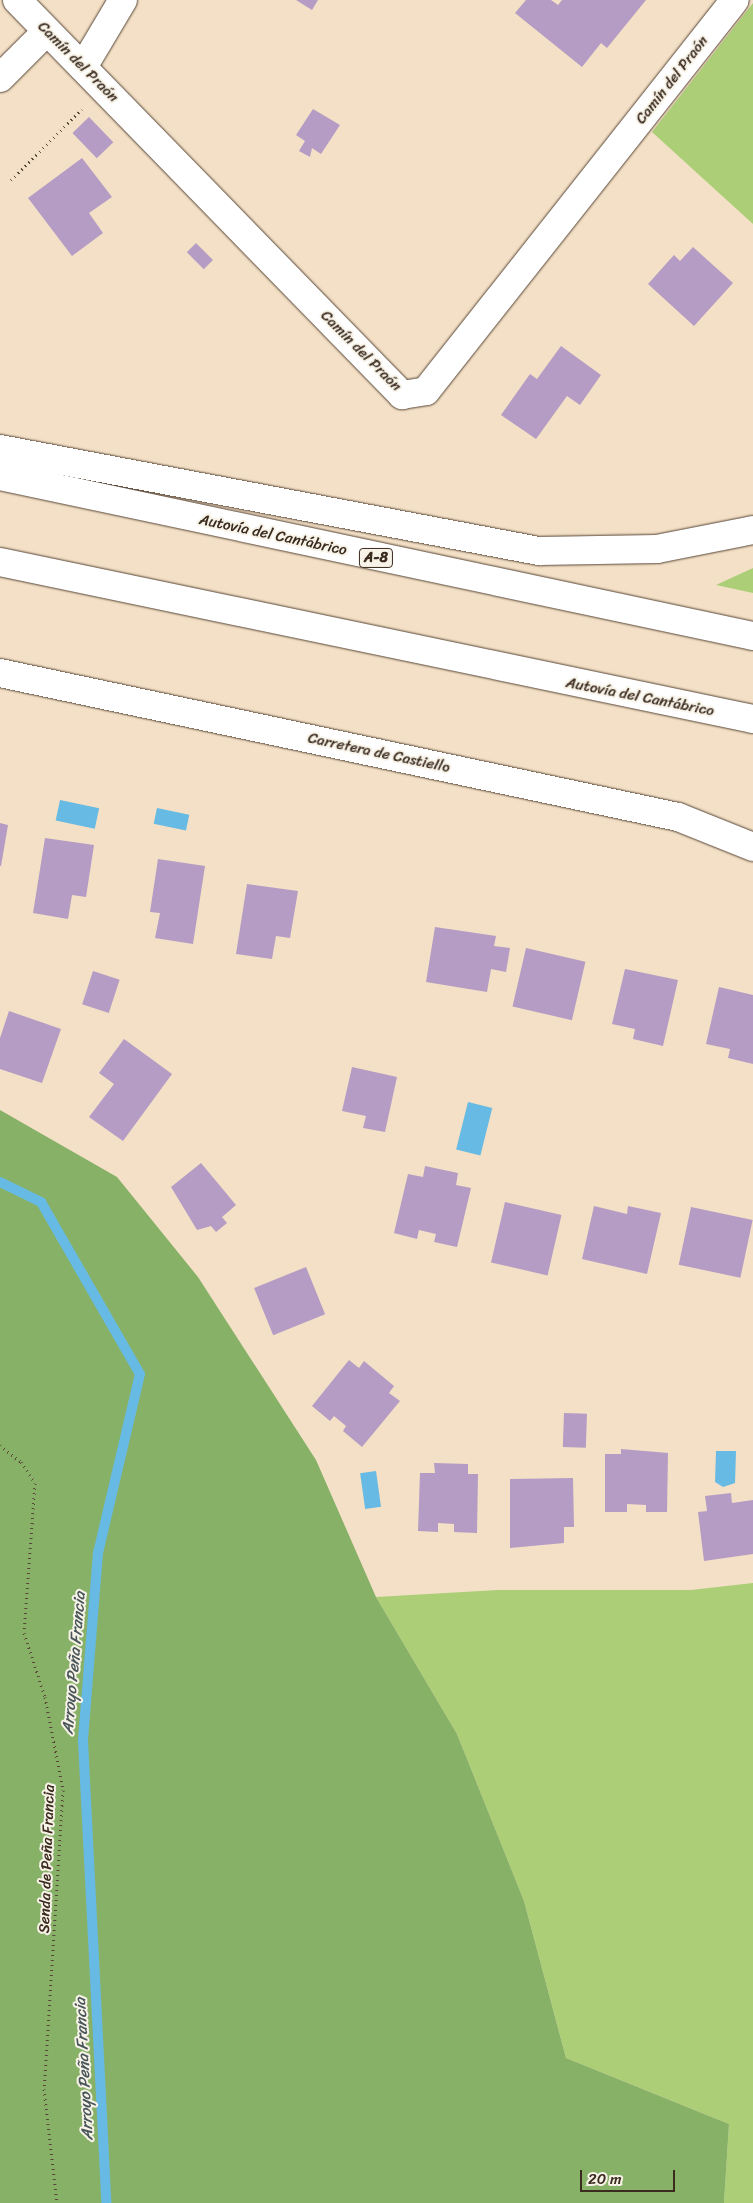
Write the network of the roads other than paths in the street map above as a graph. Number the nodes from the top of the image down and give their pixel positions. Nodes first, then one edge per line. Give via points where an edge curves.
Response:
1 (17, 0) edge
2 (123, 0) edge
3 (735, 0) edge
4 (47, 31) junction
5 (83, 67) junction
6 (0, 78) edge
7 (0, 449) edge
8 (0, 476) edge
9 (753, 530) edge
10 (0, 562) edge
11 (753, 636) edge
12 (0, 673) edge
13 (610, 692) junction
14 (753, 719) edge
15 (753, 731) edge
16 (753, 848) edge

1 - 4 main road, Camín del Praón
2 - 5 main road
3 - 5 main road, Camín del Praón via 426,391 402,394
4 - 5 main road, Camín del Praón
4 - 6 main road
7 - 9 main road via 539,551 658,549
8 - 11 main road, Autovía del Cantábrico / A-8
10 - 13 main road, Autovía del Cantábrico
12 - 16 main road, Carretera de Castiello via 678,817
13 - 14 main road, Autovía del Cantábrico
13 - 15 main road

